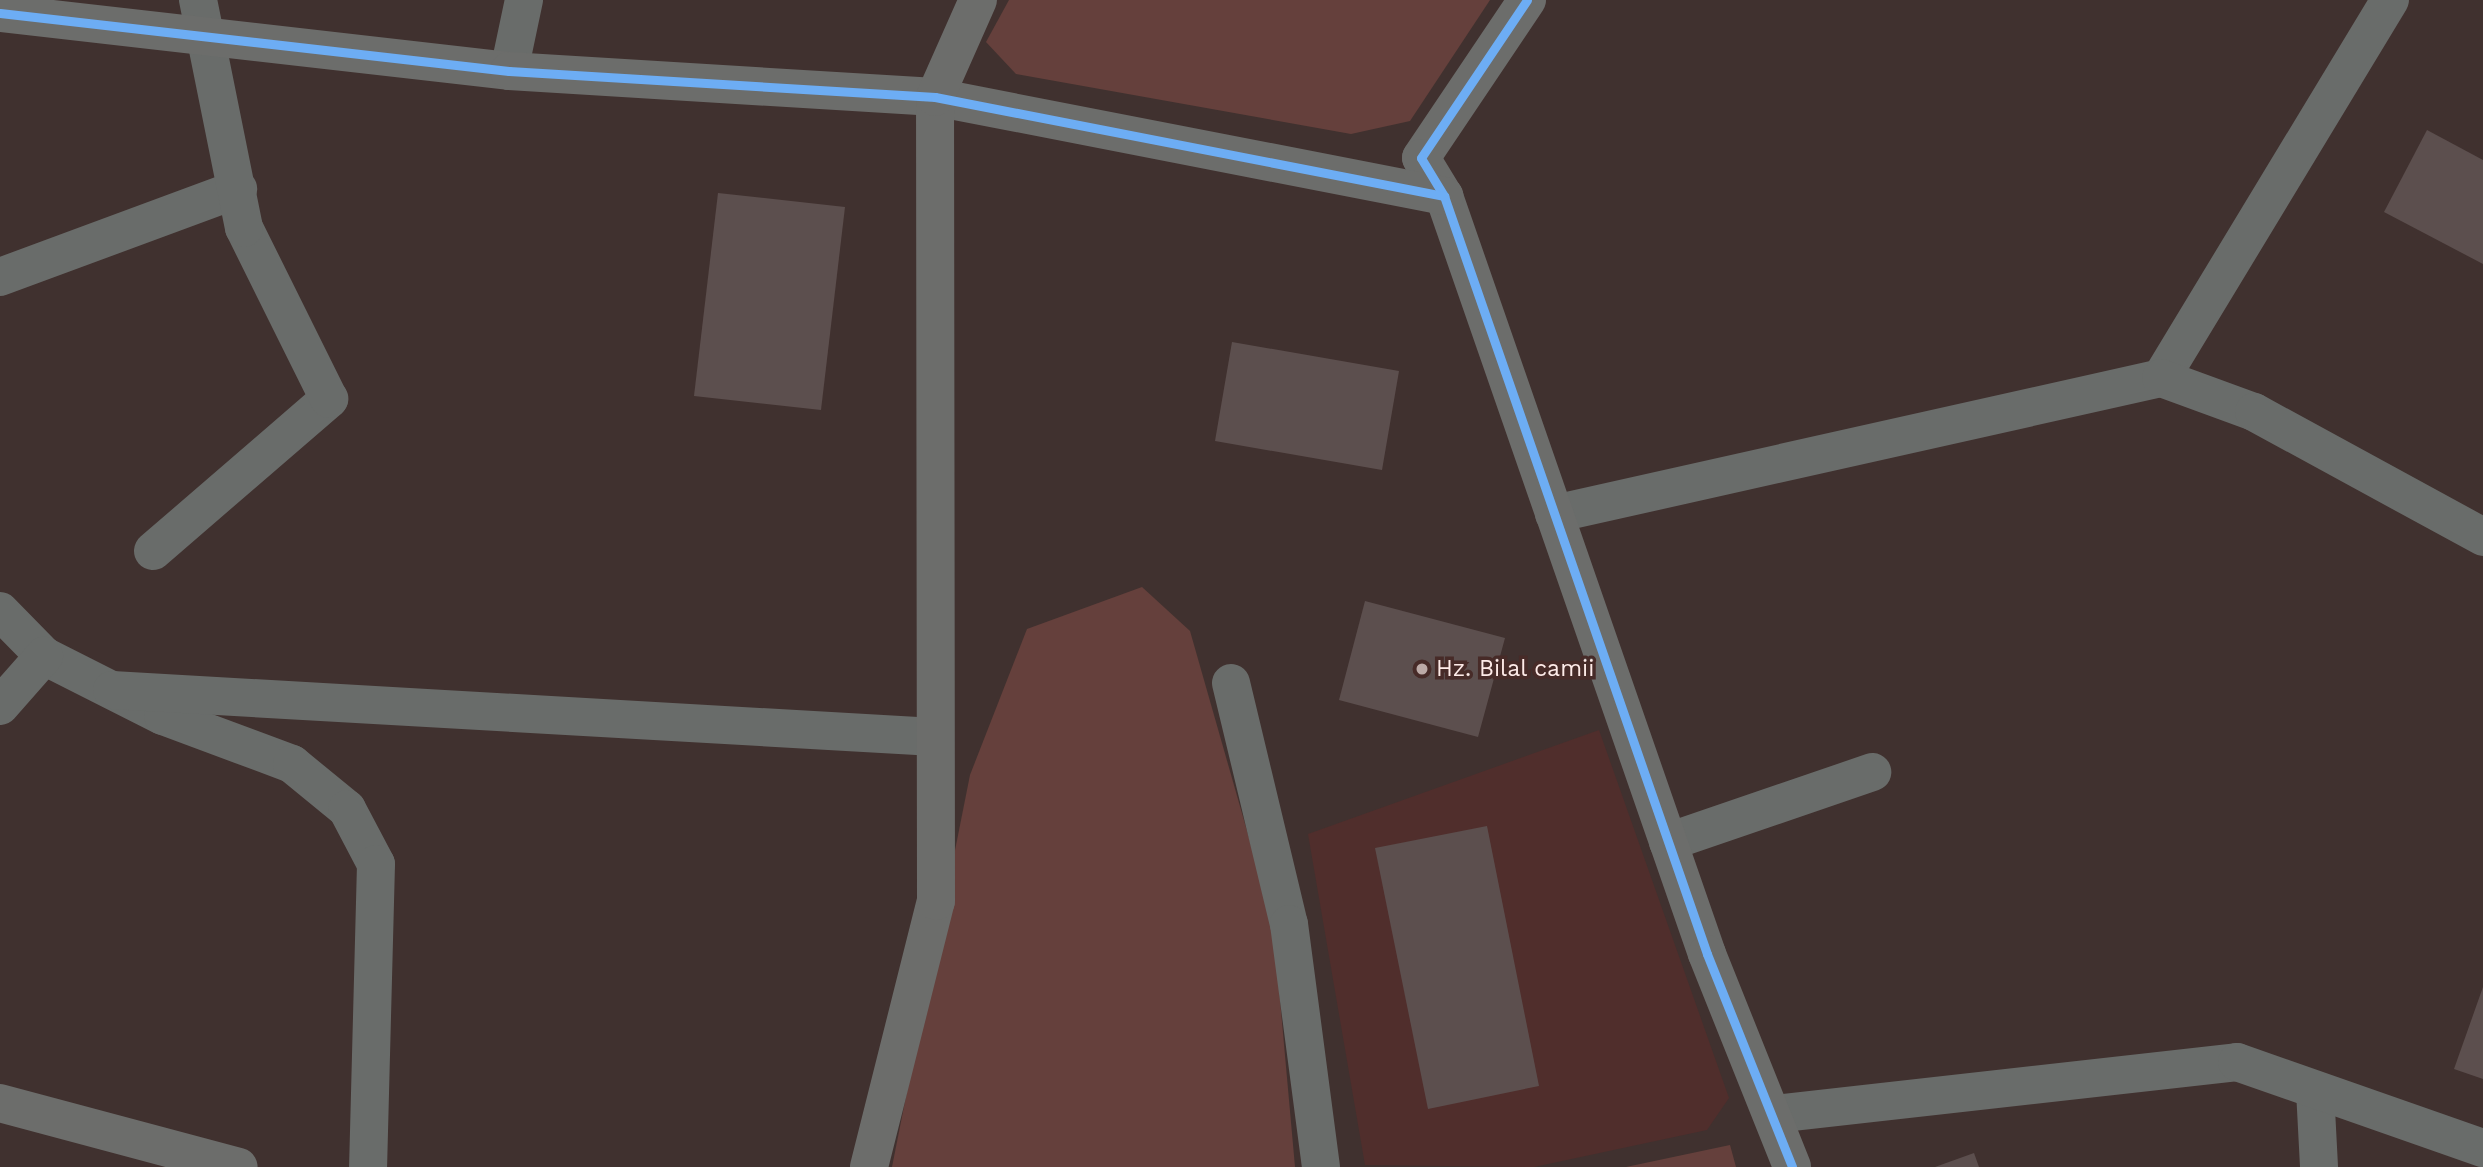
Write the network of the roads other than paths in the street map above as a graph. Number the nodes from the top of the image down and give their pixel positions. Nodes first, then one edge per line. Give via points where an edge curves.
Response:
1 (198, 0) edge
2 (524, 0) edge
3 (978, 0) edge
4 (1527, 0) edge
5 (2390, 0) edge
6 (0, 13) edge
7 (210, 37) junction
8 (509, 71) junction
9 (934, 97) junction
10 (237, 190) junction
11 (1444, 196) junction
12 (0, 277) edge
13 (2161, 379) junction
14 (1554, 514) junction
15 (2483, 537) edge
16 (153, 551) dead end
17 (0, 611) edge
18 (44, 656) junction
19 (1231, 683) dead end
20 (112, 690) junction
21 (0, 706) edge
22 (935, 737) junction
23 (1872, 772) dead end
24 (1668, 842) junction
25 (2315, 1090) junction
26 (0, 1103) edge
27 (1774, 1114) junction
28 (2483, 1148) edge
29 (239, 1167) edge
30 (368, 1167) edge
31 (869, 1167) edge
32 (1321, 1167) edge
33 (1792, 1167) edge
34 (2319, 1167) edge

1 - 7 street
2 - 8 street
3 - 9 street
4 - 11 street via 1421,158
5 - 13 street
6 - 7 street
7 - 8 street
7 - 10 street
8 - 9 street
9 - 11 street
9 - 22 street
10 - 12 street
10 - 16 street via 244,228 329,399
11 - 14 street
13 - 14 street
13 - 15 street via 2254,412
14 - 24 street
17 - 18 street
18 - 20 street
18 - 21 street
19 - 32 street via 1289,924
20 - 22 street
20 - 30 street via 292,764 347,808 363,834 376,864
22 - 31 street via 936,901
23 - 24 street
24 - 27 street
25 - 27 street via 2237,1062
25 - 28 street
25 - 34 street
26 - 29 street
27 - 33 street

